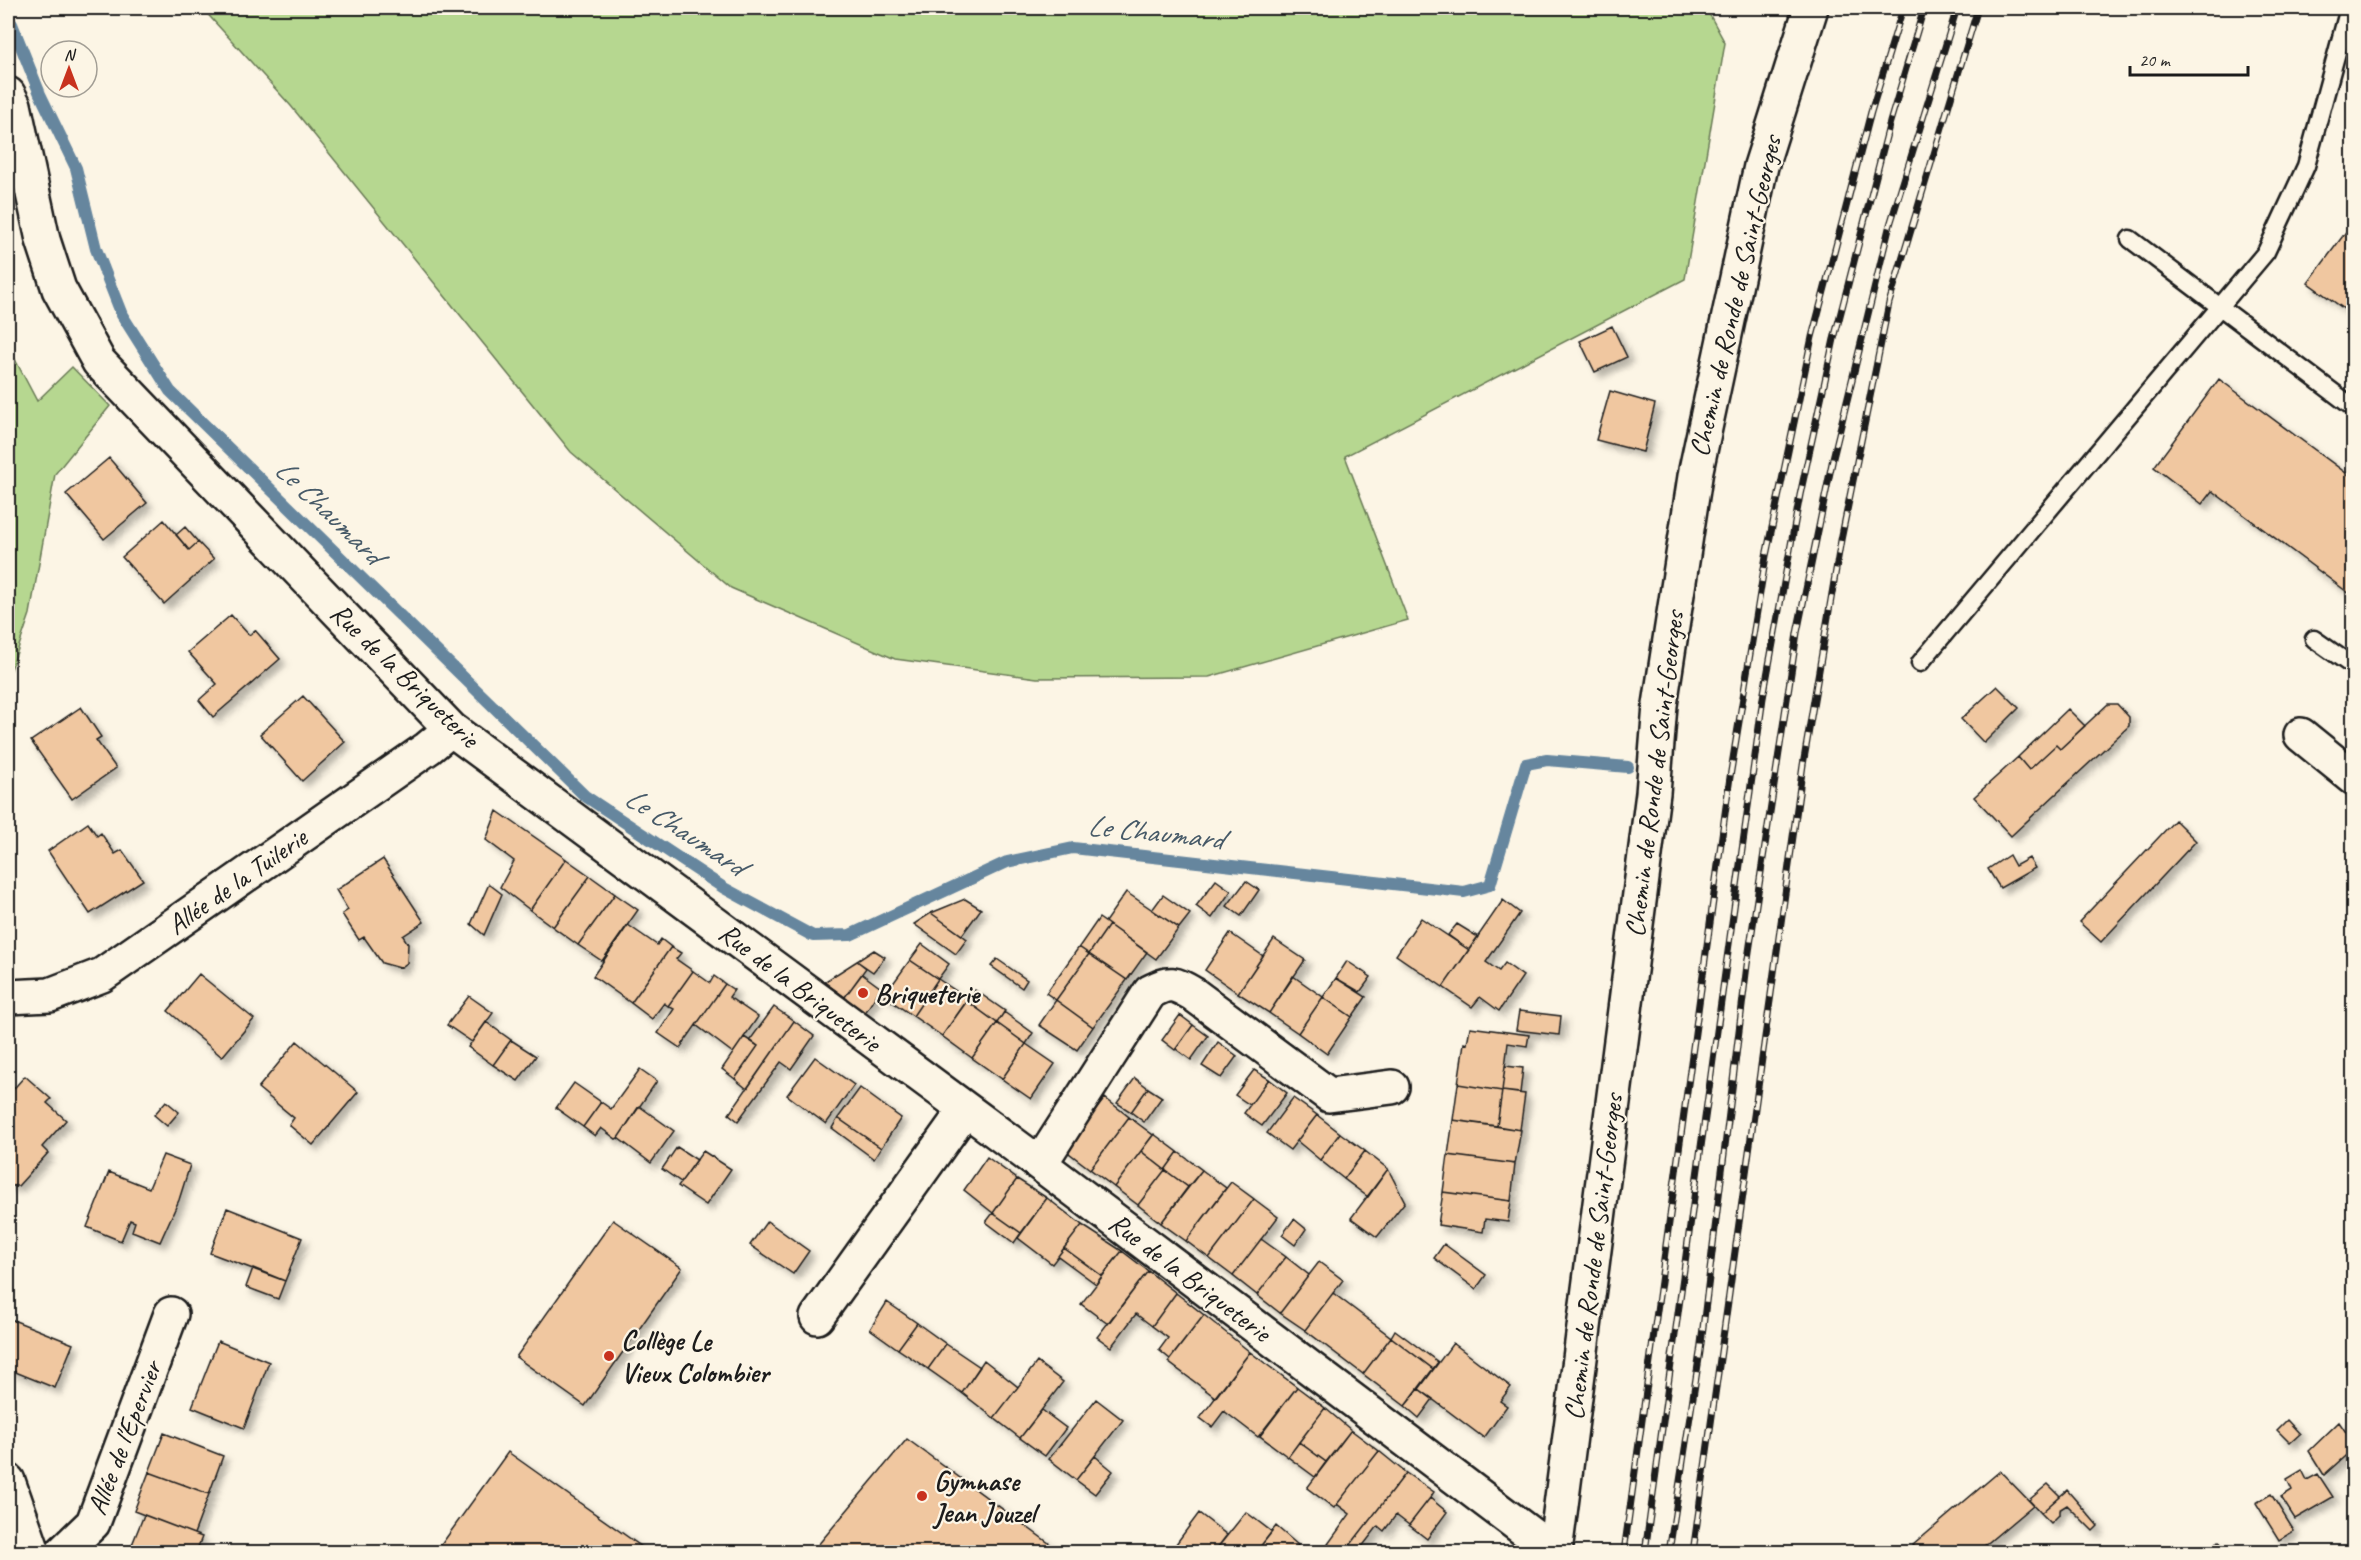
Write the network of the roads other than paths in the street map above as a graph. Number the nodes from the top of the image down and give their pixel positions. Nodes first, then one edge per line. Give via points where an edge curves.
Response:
1 (1811, 8) edge
2 (2349, 8) edge
3 (8, 94) edge
4 (2130, 239) dead end
5 (2220, 307) junction
6 (2354, 408) edge
7 (2314, 639) dead end
8 (1920, 663) dead end
9 (2354, 667) edge
10 (451, 729) junction
11 (2301, 735) dead end
12 (2354, 778) edge
13 (8, 997) edge
14 (1392, 1087) dead end
15 (965, 1110) junction
16 (1040, 1164) junction
17 (171, 1314) dead end
18 (817, 1317) dead end
19 (8, 1481) edge
20 (33, 1552) edge
21 (63, 1552) edge
22 (1554, 1552) edge

1 - 22 street, Chemin de Ronde de Saint-Georges via 1761,166 1696,470 1660,705 1653,793
2 - 5 lane via 2306,166 2266,252
3 - 10 street, Rue de la Briqueterie via 14,105 43,240 59,289 99,362
4 - 5 lane
5 - 6 lane
5 - 8 lane
7 - 9 lane
10 - 13 street, Allée de la Tuilerie via 102,975 50,995
10 - 15 street, Rue de la Briqueterie
11 - 12 street
14 - 16 street via 1329,1095 1193,994 1176,984 1165,984 1150,992
15 - 16 street, Rue de la Briqueterie
15 - 18 street
16 - 22 street, Rue de la Briqueterie
17 - 21 street, Allée de l'Epervier via 93,1523
19 - 20 street

